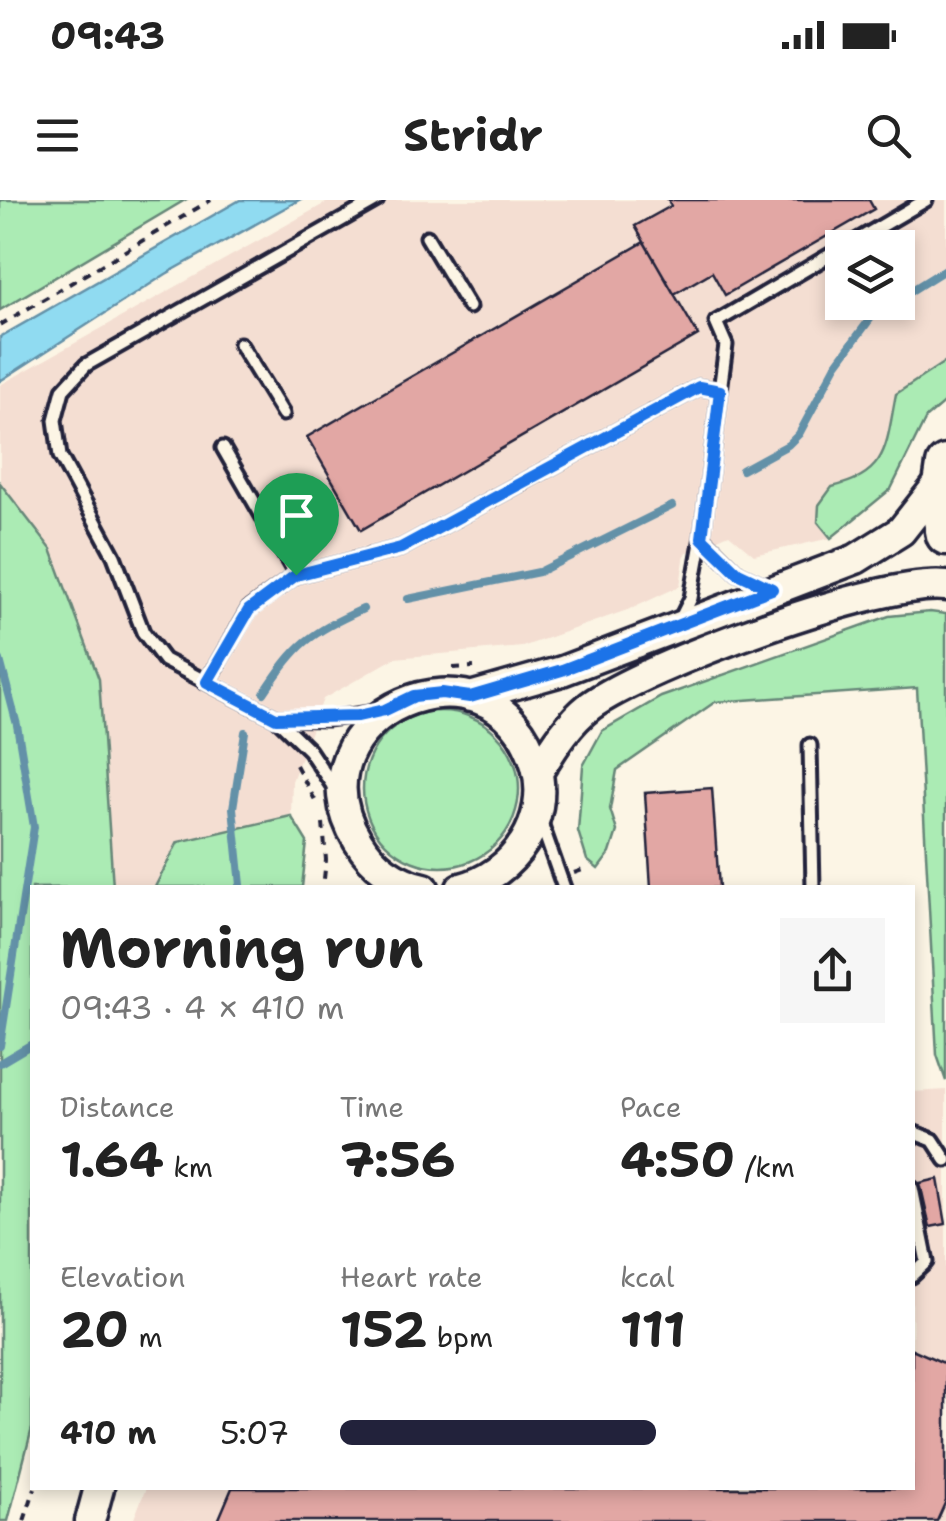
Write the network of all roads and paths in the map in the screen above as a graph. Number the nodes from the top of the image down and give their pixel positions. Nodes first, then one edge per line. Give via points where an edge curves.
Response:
1 (211, 200) edge
2 (377, 200) edge
3 (895, 200) edge
4 (926, 200) edge
5 (902, 213) junction
6 (873, 230) edge
7 (427, 237) dead end
8 (825, 258) edge
9 (469, 307) dead end
10 (0, 326) edge
11 (240, 344) dead end
12 (720, 391) junction
13 (283, 414) dead end
14 (223, 448) dead end
15 (944, 472) edge
16 (946, 536) edge
17 (702, 538) junction
18 (296, 575) junction
19 (946, 586) edge
20 (772, 589) junction
21 (677, 626) junction
22 (207, 682) junction
23 (470, 697) junction
24 (385, 710) junction
25 (276, 718) junction
26 (810, 745) dead end
27 (538, 772) junction
28 (344, 803) junction
29 (537, 812) junction
30 (366, 854) junction
31 (362, 885) edge
32 (416, 885) edge
33 (471, 885) edge
34 (562, 885) edge
35 (813, 885) edge
36 (915, 1133) edge
37 (946, 1160) edge
38 (915, 1202) edge
39 (915, 1274) edge
40 (34, 1490) edge
41 (98, 1490) edge
42 (24, 1521) edge
43 (90, 1521) edge

1 - 10 path
2 - 22 lane via 86,366 63,390 55,420 60,456 114,556 143,632 164,660
3 - 5 lane
4 - 5 lane
5 - 6 lane
7 - 9 lane
8 - 12 lane via 716,322 726,345
11 - 13 lane
12 - 17 lane
12 - 18 lane via 699,387 401,548
14 - 18 lane
15 - 16 highway via 940,505
15 - 20 street via 901,531 856,559
17 - 20 lane via 738,573
17 - 21 lane
18 - 22 lane via 249,610
19 - 27 street via 877,592 674,663 592,705 563,732
20 - 21 street
21 - 23 street
22 - 25 lane
23 - 24 street via 414,696
23 - 27 street via 518,729
24 - 25 lane
24 - 28 street via 353,748
25 - 28 lane via 309,750
26 - 35 lane
27 - 29 street
28 - 30 street
29 - 33 street via 513,858
29 - 34 lane
30 - 31 street
30 - 32 street via 386,873
36 - 37 lane via 933,1140
38 - 39 lane via 926,1255
40 - 42 path
41 - 43 street

